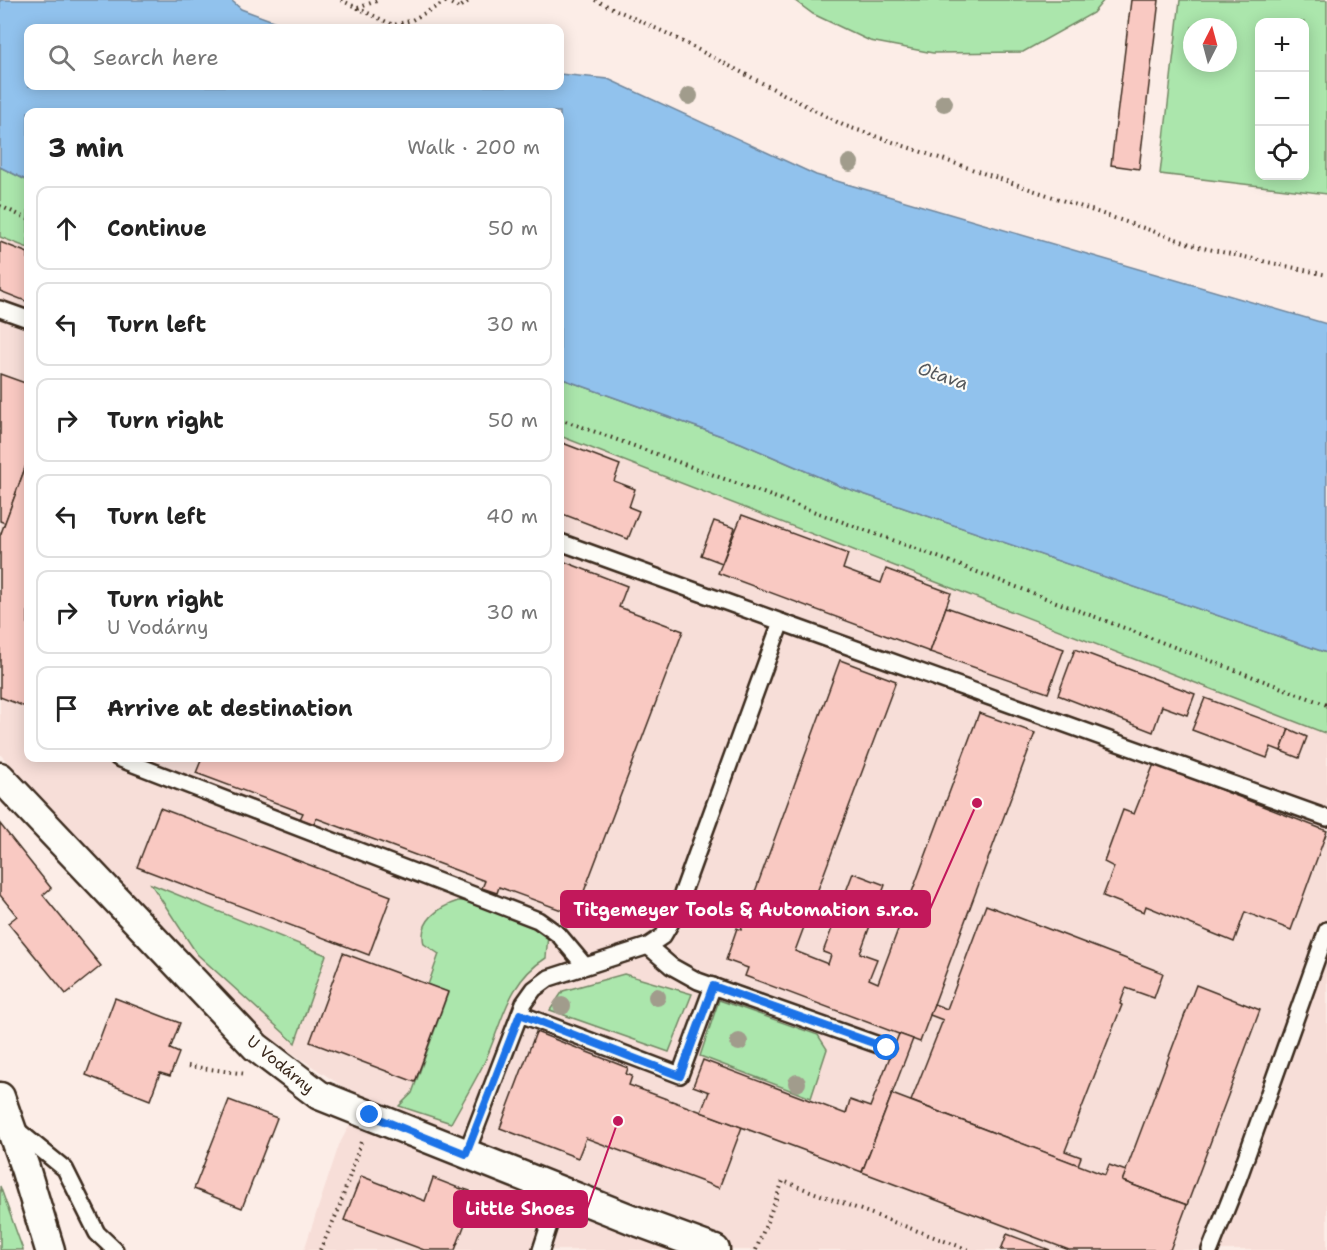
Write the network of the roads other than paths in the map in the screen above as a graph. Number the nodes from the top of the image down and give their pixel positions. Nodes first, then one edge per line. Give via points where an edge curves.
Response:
1 (0, 309) edge
2 (24, 318) edge
3 (564, 543) edge
4 (781, 622) junction
5 (128, 762) edge
6 (0, 777) edge
7 (1327, 818) edge
8 (1327, 930) edge
9 (648, 946) junction
10 (585, 966) junction
11 (713, 986) junction
12 (520, 1014) junction
13 (887, 1048) dead end
14 (5, 1110) edge
15 (466, 1154) junction
16 (560, 1191) junction
17 (50, 1250) edge
18 (115, 1250) edge
19 (541, 1250) edge
20 (715, 1250) edge
21 (1210, 1250) edge

1 - 2 lane
3 - 4 lane
4 - 7 lane
4 - 9 lane via 673,919 663,936
5 - 10 lane via 538,920 559,935
6 - 15 street, U Vodárny via 256,1047 319,1095
8 - 21 lane
9 - 10 lane
9 - 11 lane via 671,966
10 - 12 lane via 549,978 534,989
11 - 12 lane via 680,1076
11 - 13 lane
12 - 15 lane
14 - 17 street
14 - 18 lane via 65,1168 97,1233
15 - 16 street, U Vodárny
16 - 19 lane
16 - 20 street, U Vodárny

